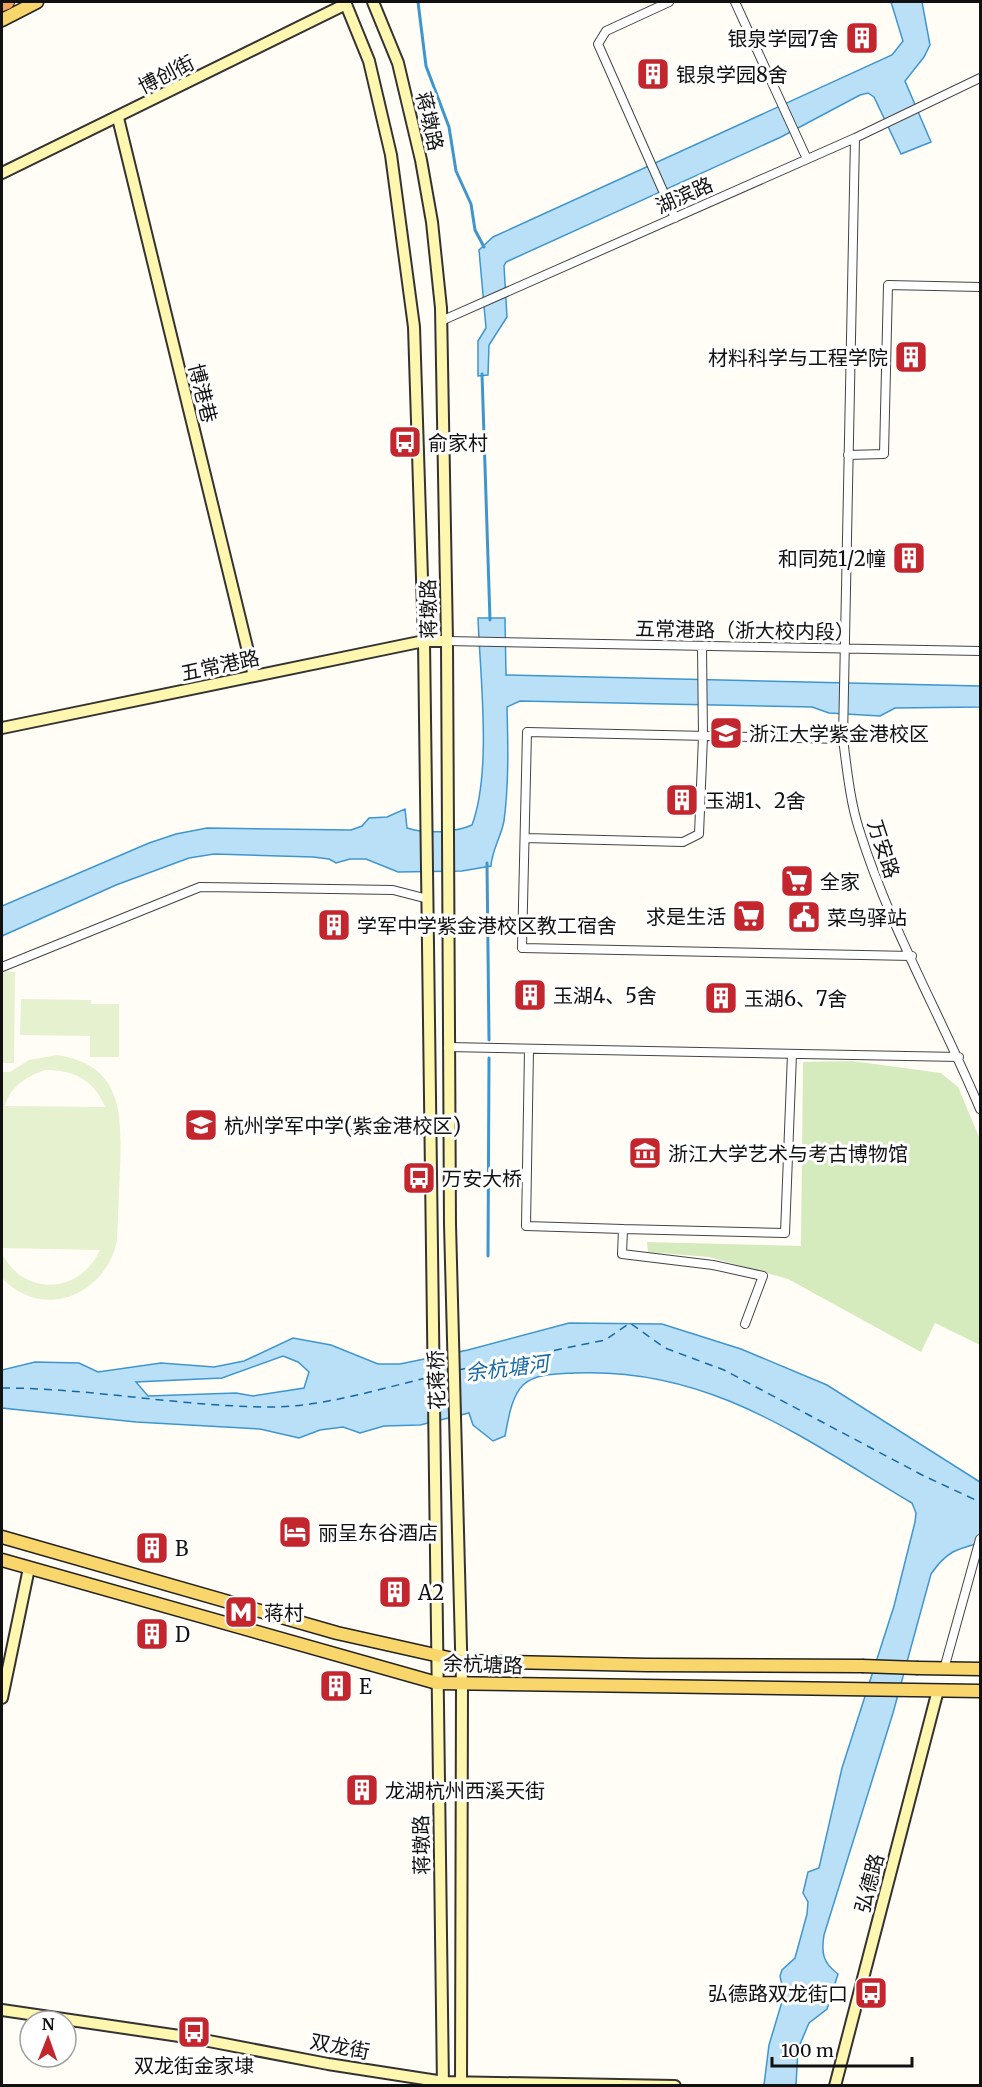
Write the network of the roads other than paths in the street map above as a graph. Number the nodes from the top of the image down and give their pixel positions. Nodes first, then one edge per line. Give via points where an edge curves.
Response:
1 (7, 2) edge
2 (37, 2) edge
3 (373, 2) edge
4 (669, 2) edge
5 (735, 2) edge
6 (345, 3) edge
7 (2, 4) edge
8 (2, 20) edge
9 (981, 78) edge
10 (117, 118) junction
11 (855, 138) junction
12 (807, 159) junction
13 (2, 173) edge
14 (673, 214) junction
15 (981, 287) edge
16 (441, 321) junction
17 (848, 455) junction
18 (424, 641) junction
19 (447, 641) junction
20 (702, 646) junction
21 (843, 649) junction
22 (981, 651) edge
23 (254, 676) junction
24 (2, 728) edge
25 (703, 737) junction
26 (843, 739) junction
27 (525, 838) junction
28 (428, 899) junction
29 (912, 956) junction
30 (2, 967) edge
31 (448, 1047) junction
32 (529, 1050) junction
33 (792, 1054) junction
34 (958, 1057) junction
35 (981, 1109) edge
36 (431, 1124) junction
37 (340, 1125) dead end
38 (432, 1222) joint
39 (450, 1224) joint
40 (623, 1229) junction
41 (745, 1324) dead end
42 (436, 1532) joint
43 (459, 1535) joint
44 (2, 1537) edge
45 (981, 1539) edge
46 (2, 1560) edge
47 (29, 1568) junction
48 (437, 1657) junction
49 (462, 1661) junction
50 (944, 1669) junction
51 (981, 1669) edge
52 (437, 1683) junction
53 (462, 1684) junction
54 (938, 1690) junction
55 (981, 1691) edge
56 (2, 1698) edge
57 (2, 2010) edge
58 (443, 2084) edge
59 (461, 2085) edge
60 (675, 2085) edge
61 (835, 2085) edge

1 - 7 highway
2 - 8 main road
3 - 16 main road, 蒋墩路 via 398,63 421,160 432,222
4 - 14 street via 606,31 598,44
5 - 12 street
6 - 10 main road, 博创街
6 - 18 main road, 蒋墩路 via 369,61 389,145 406,257 414,327
9 - 11 street, 湖滨路
10 - 13 main road, 博创街
10 - 23 main road, 博港巷
11 - 12 street, 湖滨路
11 - 17 street, 万安路
12 - 14 street, 湖滨路
14 - 16 street, 湖滨路
15 - 17 street via 888,285 884,454
16 - 19 main road, 蒋墩路
17 - 21 street, 万安路
18 - 19 main road, 五常港路
18 - 23 main road, 五常港路
18 - 28 main road, 蒋墩路
19 - 20 street, 五常港路（浙大校内段）
19 - 31 main road, 蒋墩路
20 - 21 street, 五常港路（浙大校内段）
20 - 25 street
21 - 22 street, 五常港路（浙大校内段）
21 - 26 street, 万安路
23 - 24 main road, 五常港路
25 - 26 street
25 - 27 street via 699,834 683,842
25 - 27 street via 527,732
26 - 29 street, 万安路 via 858,826 881,893
27 - 29 street via 522,948
28 - 30 street via 393,890 200,887
28 - 36 main road, 蒋墩路
29 - 34 street, 万安路
31 - 32 street
31 - 39 main road, 蒋墩路
32 - 33 street
32 - 40 street via 526,1226
33 - 34 street
33 - 40 street via 785,1233
34 - 35 street, 万安路
36 - 37 street
36 - 38 main road, 蒋墩路
38 - 42 main road, 花蒋桥
39 - 43 main road, 花蒋桥
40 - 41 street via 622,1254 713,1264 763,1276
42 - 48 main road, 蒋墩路
43 - 49 main road, 蒋墩路
44 - 48 main road, 余杭塘路 via 326,1630
45 - 50 street
46 - 47 main road, 余杭塘路
47 - 52 main road, 余杭塘路
47 - 56 main road
48 - 49 main road, 余杭塘路
48 - 52 main road, 蒋墩路
49 - 50 main road, 余杭塘路, bridge
49 - 53 main road, 蒋墩路
50 - 51 main road, 余杭塘路
52 - 53 main road, 余杭塘路
52 - 58 main road, 蒋墩路
53 - 54 main road, 余杭塘路
53 - 59 main road, 蒋墩路
54 - 55 main road, 余杭塘路
54 - 61 main road, 弘德路
57 - 58 main road, 双龙街 via 193,2038
58 - 59 main road, 双龙街
59 - 60 main road, 双龙街

